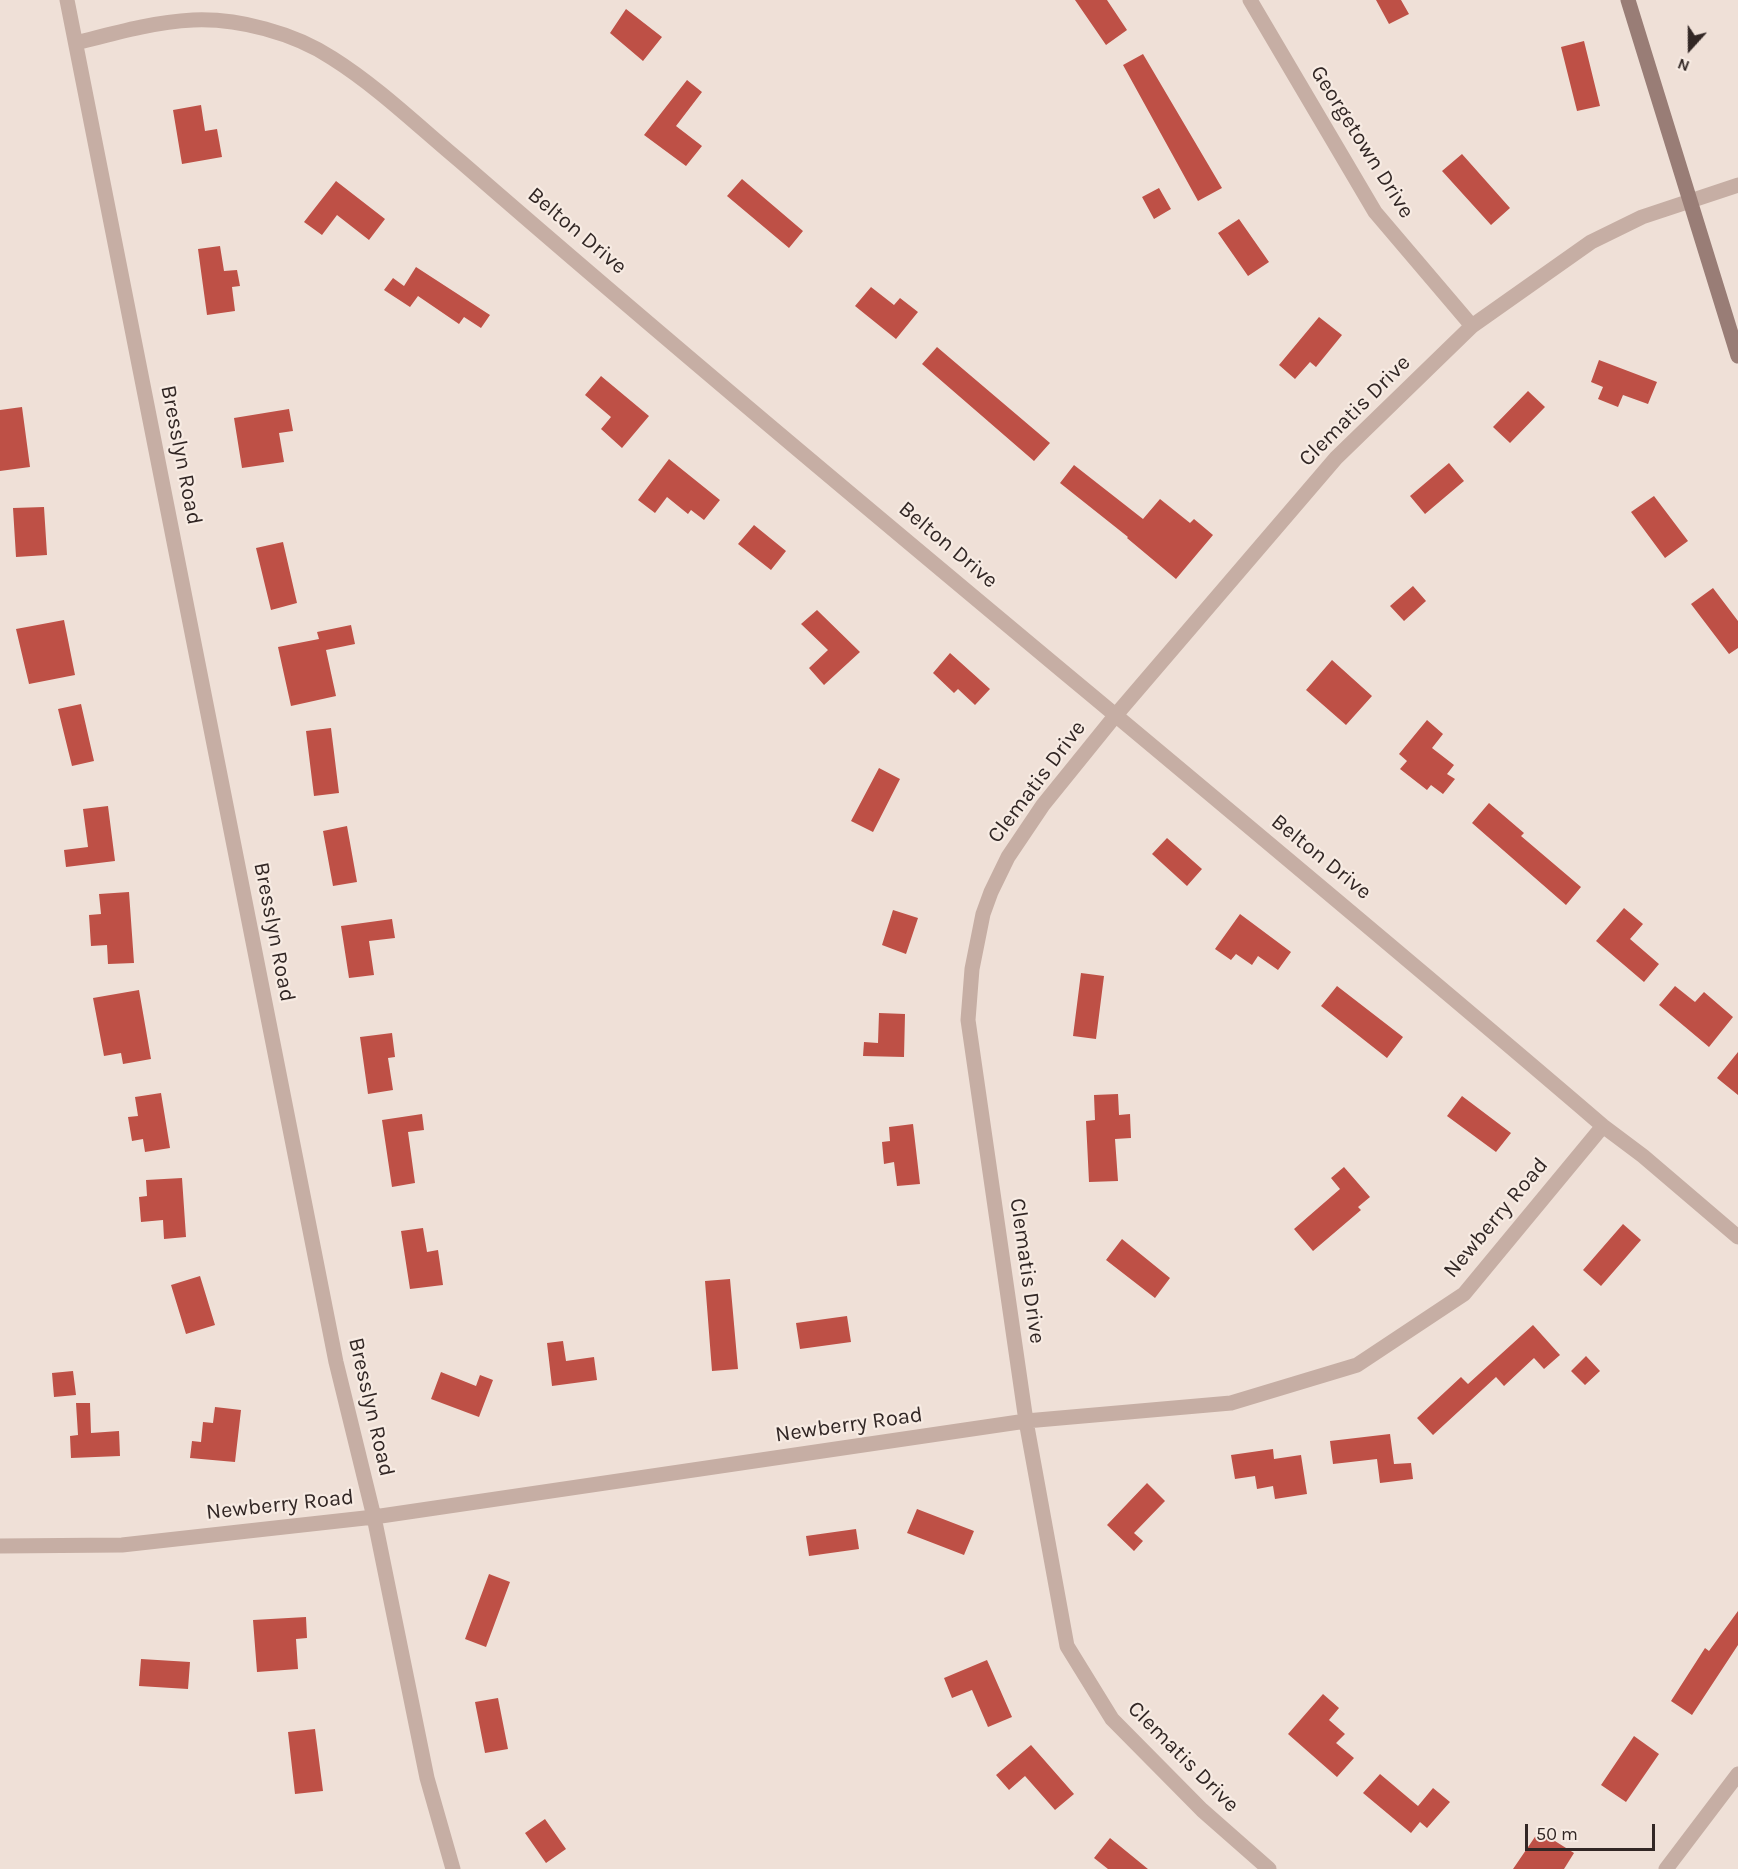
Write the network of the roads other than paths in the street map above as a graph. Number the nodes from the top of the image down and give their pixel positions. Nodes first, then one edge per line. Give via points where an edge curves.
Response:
1 (67, 0) edge
2 (1250, 0) edge
3 (1628, 0) edge
4 (76, 43) junction
5 (1738, 185) edge
6 (1691, 202) junction
7 (1473, 326) junction
8 (1738, 356) edge
9 (1115, 716) junction
10 (1603, 1126) junction
11 (1738, 1237) edge
12 (1026, 1421) junction
13 (374, 1517) junction
14 (0, 1546) edge
15 (1738, 1774) edge
16 (453, 1869) edge
17 (1269, 1869) edge
18 (1666, 1869) edge

1 - 4 street, Bresslyn Road
2 - 7 street, Georgetown Drive via 1375,212
3 - 6 street
4 - 9 street, Belton Drive via 194,20 243,24 283,34 330,57 460,161
4 - 13 street, Bresslyn Road via 336,1362
5 - 6 street, Clematis Drive
6 - 7 street, Clematis Drive via 1642,217 1591,242
6 - 8 street
7 - 9 street, Clematis Drive via 1336,458
9 - 10 street, Belton Drive via 1370,926
9 - 12 street, Clematis Drive via 1043,805 1008,857 983,914 972,969 968,1020
10 - 11 street, Belton Drive
10 - 12 street, Newberry Road via 1464,1294 1357,1365 1231,1403
12 - 13 street, Newberry Road
12 - 17 street, Clematis Drive via 1066,1646 1112,1719 1202,1810
13 - 14 street, Newberry Road via 122,1545
13 - 16 street, Bresslyn Road via 427,1778
15 - 18 street

